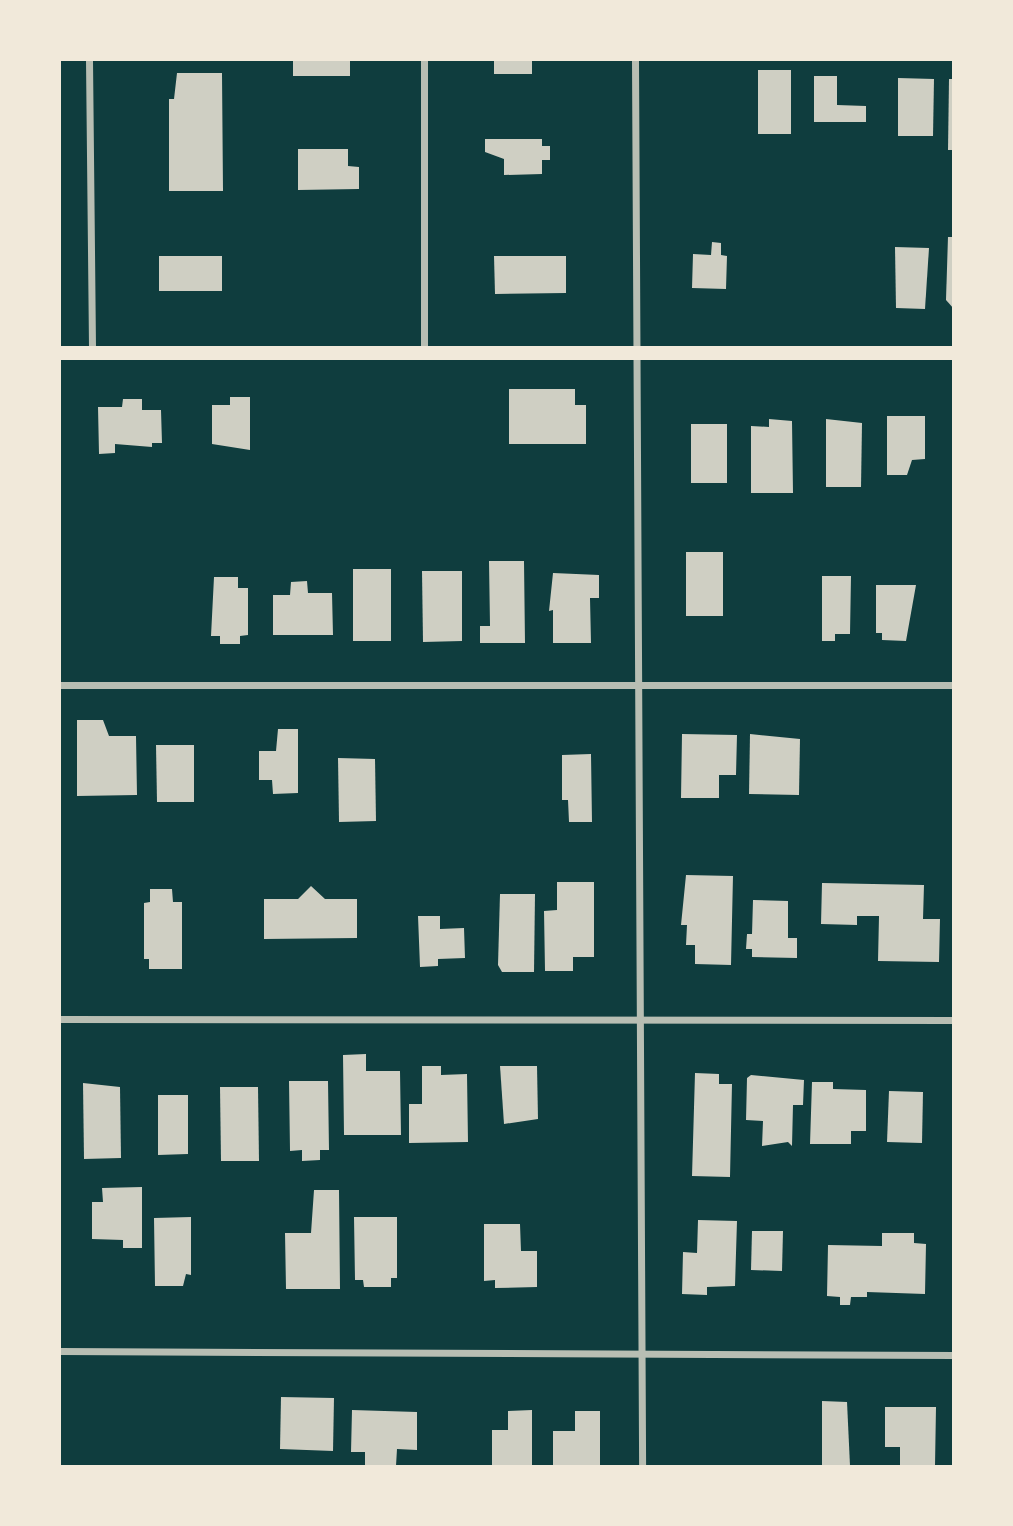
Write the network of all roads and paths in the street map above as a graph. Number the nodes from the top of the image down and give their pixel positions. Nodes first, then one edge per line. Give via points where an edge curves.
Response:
1 (89, 60) edge
2 (424, 60) edge
3 (635, 60) edge
4 (60, 353) edge
5 (92, 353) junction
6 (424, 353) junction
7 (638, 353) junction
8 (954, 353) edge
9 (60, 685) edge
10 (954, 685) edge
11 (640, 686) junction
12 (60, 1019) edge
13 (640, 1019) junction
14 (954, 1020) edge
15 (60, 1351) edge
16 (641, 1355) junction
17 (954, 1355) edge
18 (642, 1466) edge

1 - 5 street
2 - 6 street
3 - 7 street
4 - 5 main road
5 - 6 main road
6 - 7 main road
7 - 8 main road
7 - 11 street
9 - 11 street
10 - 11 street
11 - 13 street
12 - 13 street
13 - 14 street
13 - 16 street
15 - 16 street
16 - 17 street
16 - 18 street

